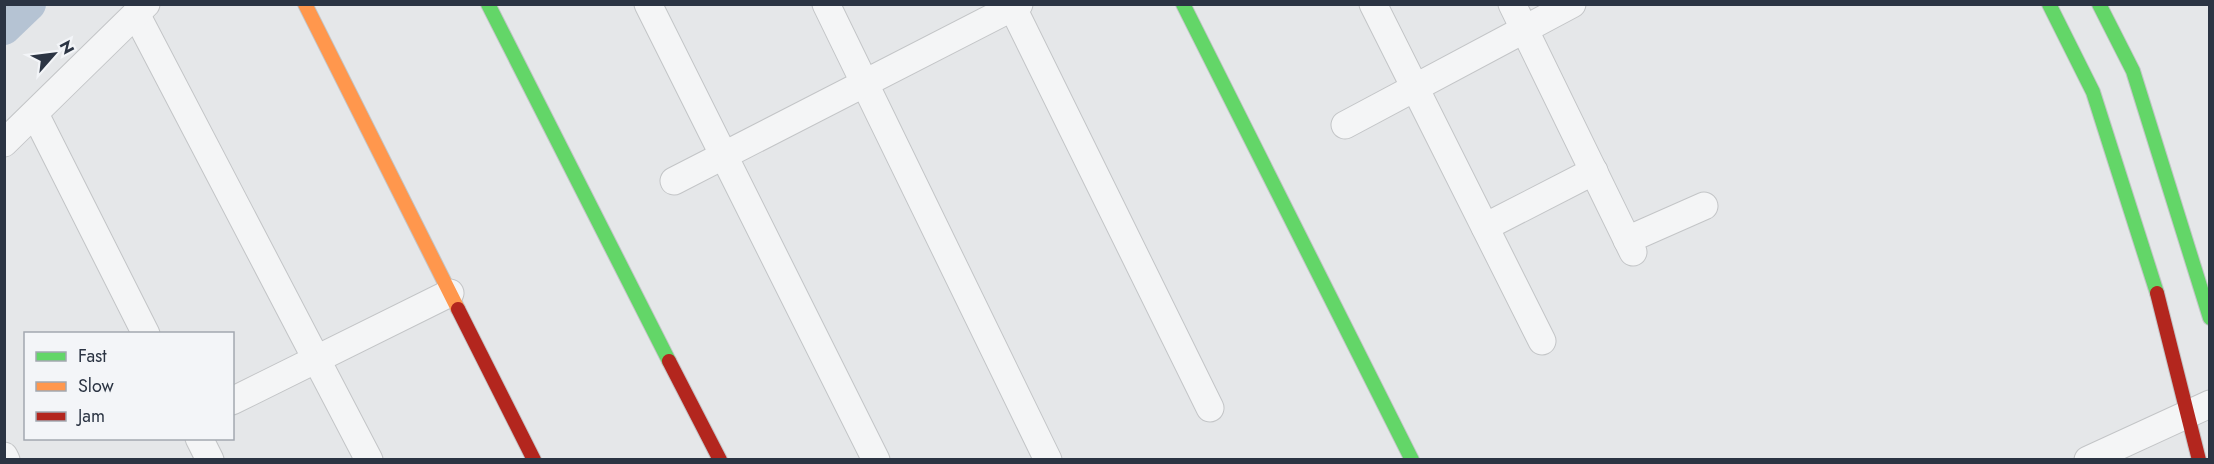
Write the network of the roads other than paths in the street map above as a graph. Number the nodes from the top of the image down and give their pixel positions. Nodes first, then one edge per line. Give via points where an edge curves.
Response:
1 (305, 4) edge
2 (488, 4) edge
3 (648, 4) edge
4 (826, 4) edge
5 (1183, 4) edge
6 (1374, 4) edge
7 (1512, 4) edge
8 (1572, 4) edge
9 (2049, 4) edge
10 (2099, 4) edge
11 (1014, 6) edge
12 (141, 9) edge
13 (1524, 30) junction
14 (864, 84) junction
15 (1415, 88) junction
16 (35, 114) junction
17 (1345, 126) dead end
18 (4, 143) edge
19 (724, 156) junction
20 (1594, 171) junction
21 (674, 181) dead end
22 (1704, 206) dead end
23 (1485, 228) junction
24 (450, 293) junction
25 (2210, 318) edge
26 (145, 332) edge
27 (1542, 341) dead end
28 (317, 360) junction
29 (234, 400) edge
30 (1210, 408) dead end
31 (2199, 409) edge
32 (200, 440) edge
33 (210, 459) edge
34 (369, 459) edge
35 (534, 459) edge
36 (720, 459) edge
37 (876, 459) edge
38 (1048, 459) edge
39 (1412, 459) edge
40 (2088, 459) edge
41 (2199, 459) edge

1 - 24 street
2 - 36 street
3 - 19 street
4 - 14 street
5 - 39 street
6 - 15 street
7 - 13 street
8 - 13 street
9 - 31 street via 2092,92
10 - 25 street via 2133,71
11 - 14 street
11 - 30 street
12 - 16 street
12 - 28 street
13 - 15 street
13 - 20 street
14 - 19 street
14 - 38 street
15 - 17 street
15 - 23 street
16 - 18 street
16 - 26 street
19 - 21 street
19 - 37 street
20 - 22 street via 1630,246
20 - 23 street
23 - 27 street
24 - 28 street
24 - 35 street
28 - 29 street
28 - 34 street
31 - 40 street
31 - 41 street
32 - 33 street

